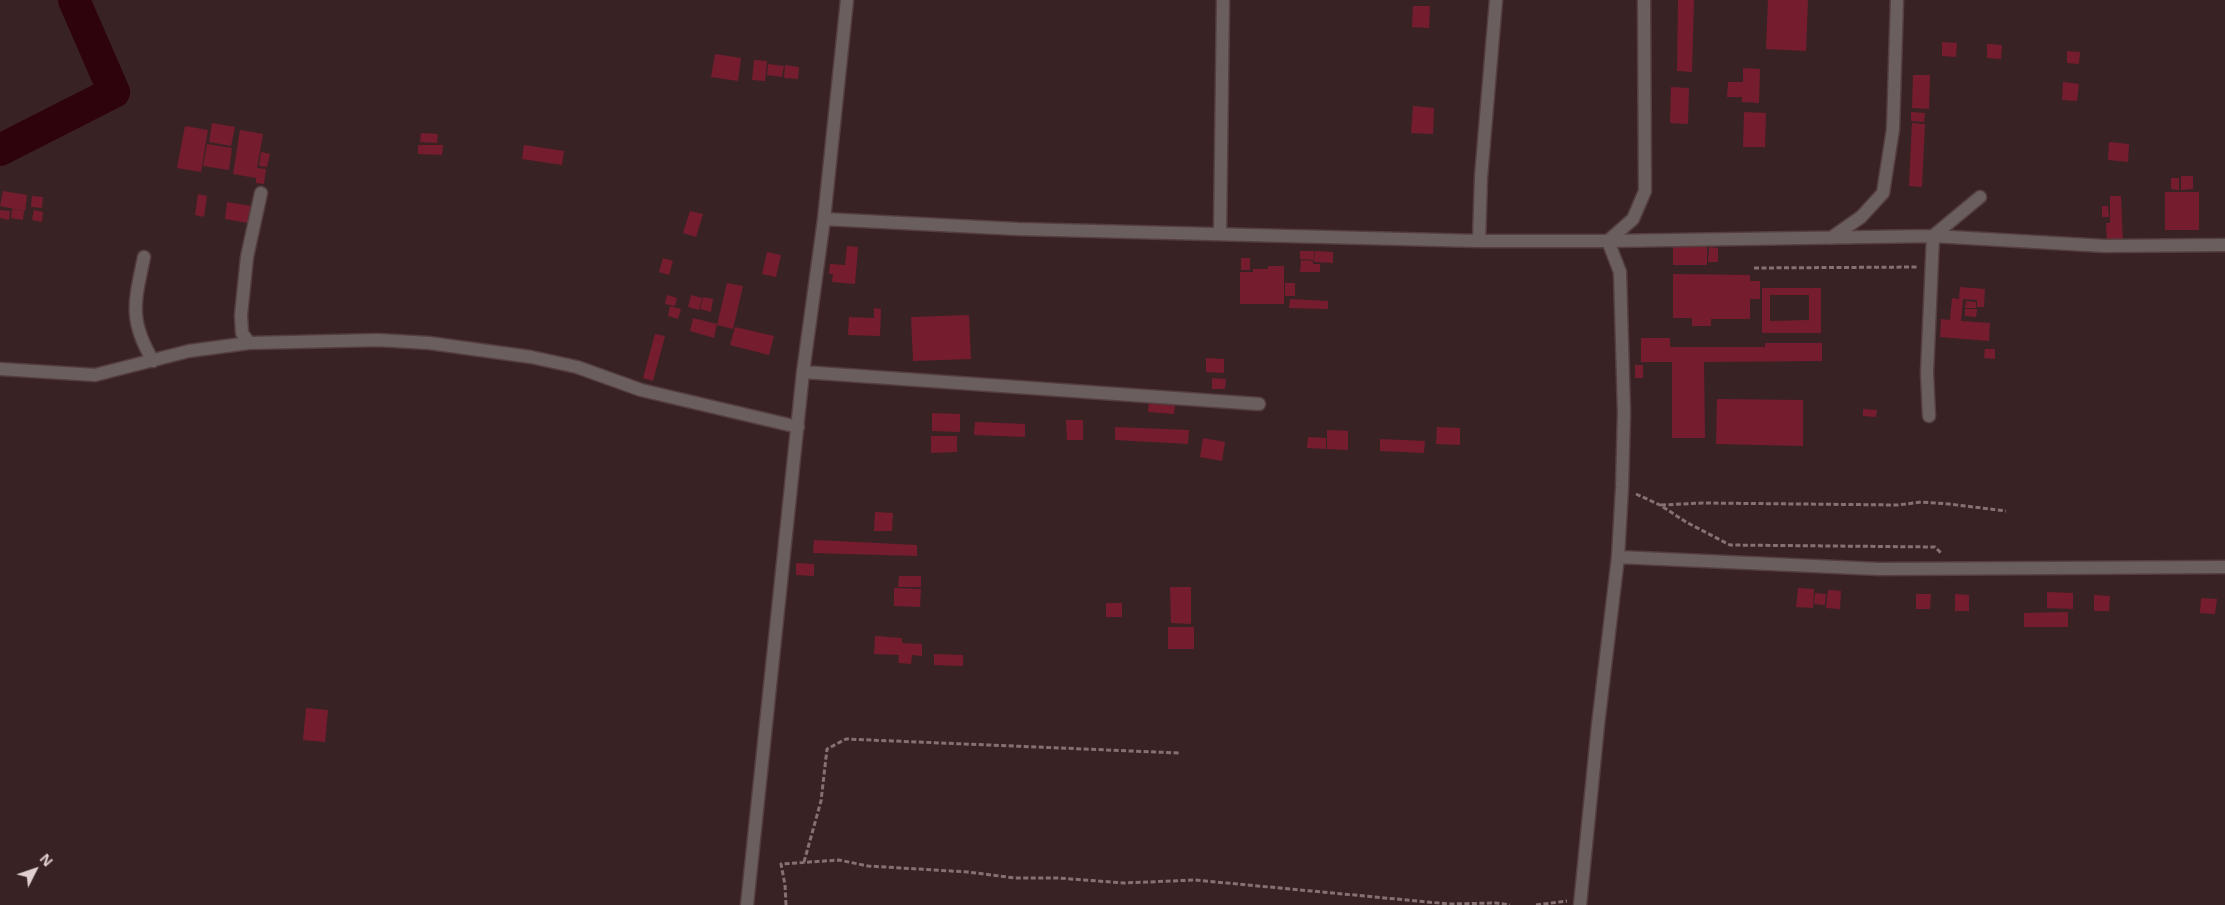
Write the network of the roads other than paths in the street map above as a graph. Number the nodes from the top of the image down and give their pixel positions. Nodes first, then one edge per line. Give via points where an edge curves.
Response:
1 (847, 0) edge
2 (1223, 0) edge
3 (1496, 0) edge
4 (1644, 0) edge
5 (1897, 0) edge
6 (261, 193) dead end
7 (1980, 197) dead end
8 (824, 219) junction
9 (1220, 234) junction
10 (1933, 236) junction
11 (1831, 238) junction
12 (1479, 241) junction
13 (1608, 242) junction
14 (2225, 244) edge
15 (144, 257) dead end
16 (249, 343) junction
17 (153, 361) junction
18 (0, 369) edge
19 (803, 372) junction
20 (1259, 404) dead end
21 (1929, 416) dead end
22 (798, 427) junction
23 (1618, 557) junction
24 (2225, 567) edge
25 (1580, 904) edge
26 (747, 905) edge

1 - 8 street
2 - 9 street
3 - 12 street via 1481,177
4 - 13 street via 1645,190 1633,219
5 - 11 street via 1893,128 1883,194 1861,217
6 - 16 street via 241,315 242,333
7 - 10 street
8 - 9 street via 1018,229
8 - 19 street
9 - 12 street
10 - 11 street
10 - 14 street via 2105,246
10 - 21 street via 1927,373
11 - 13 street
12 - 13 street
13 - 23 street via 1620,272 1624,414
15 - 17 street via 134,308 140,339
16 - 17 street via 189,351
16 - 22 street via 378,340 429,343 531,357 576,367 641,390
17 - 18 street via 95,375
19 - 20 street
19 - 22 street
22 - 26 street
23 - 24 street via 1879,569
23 - 25 street

